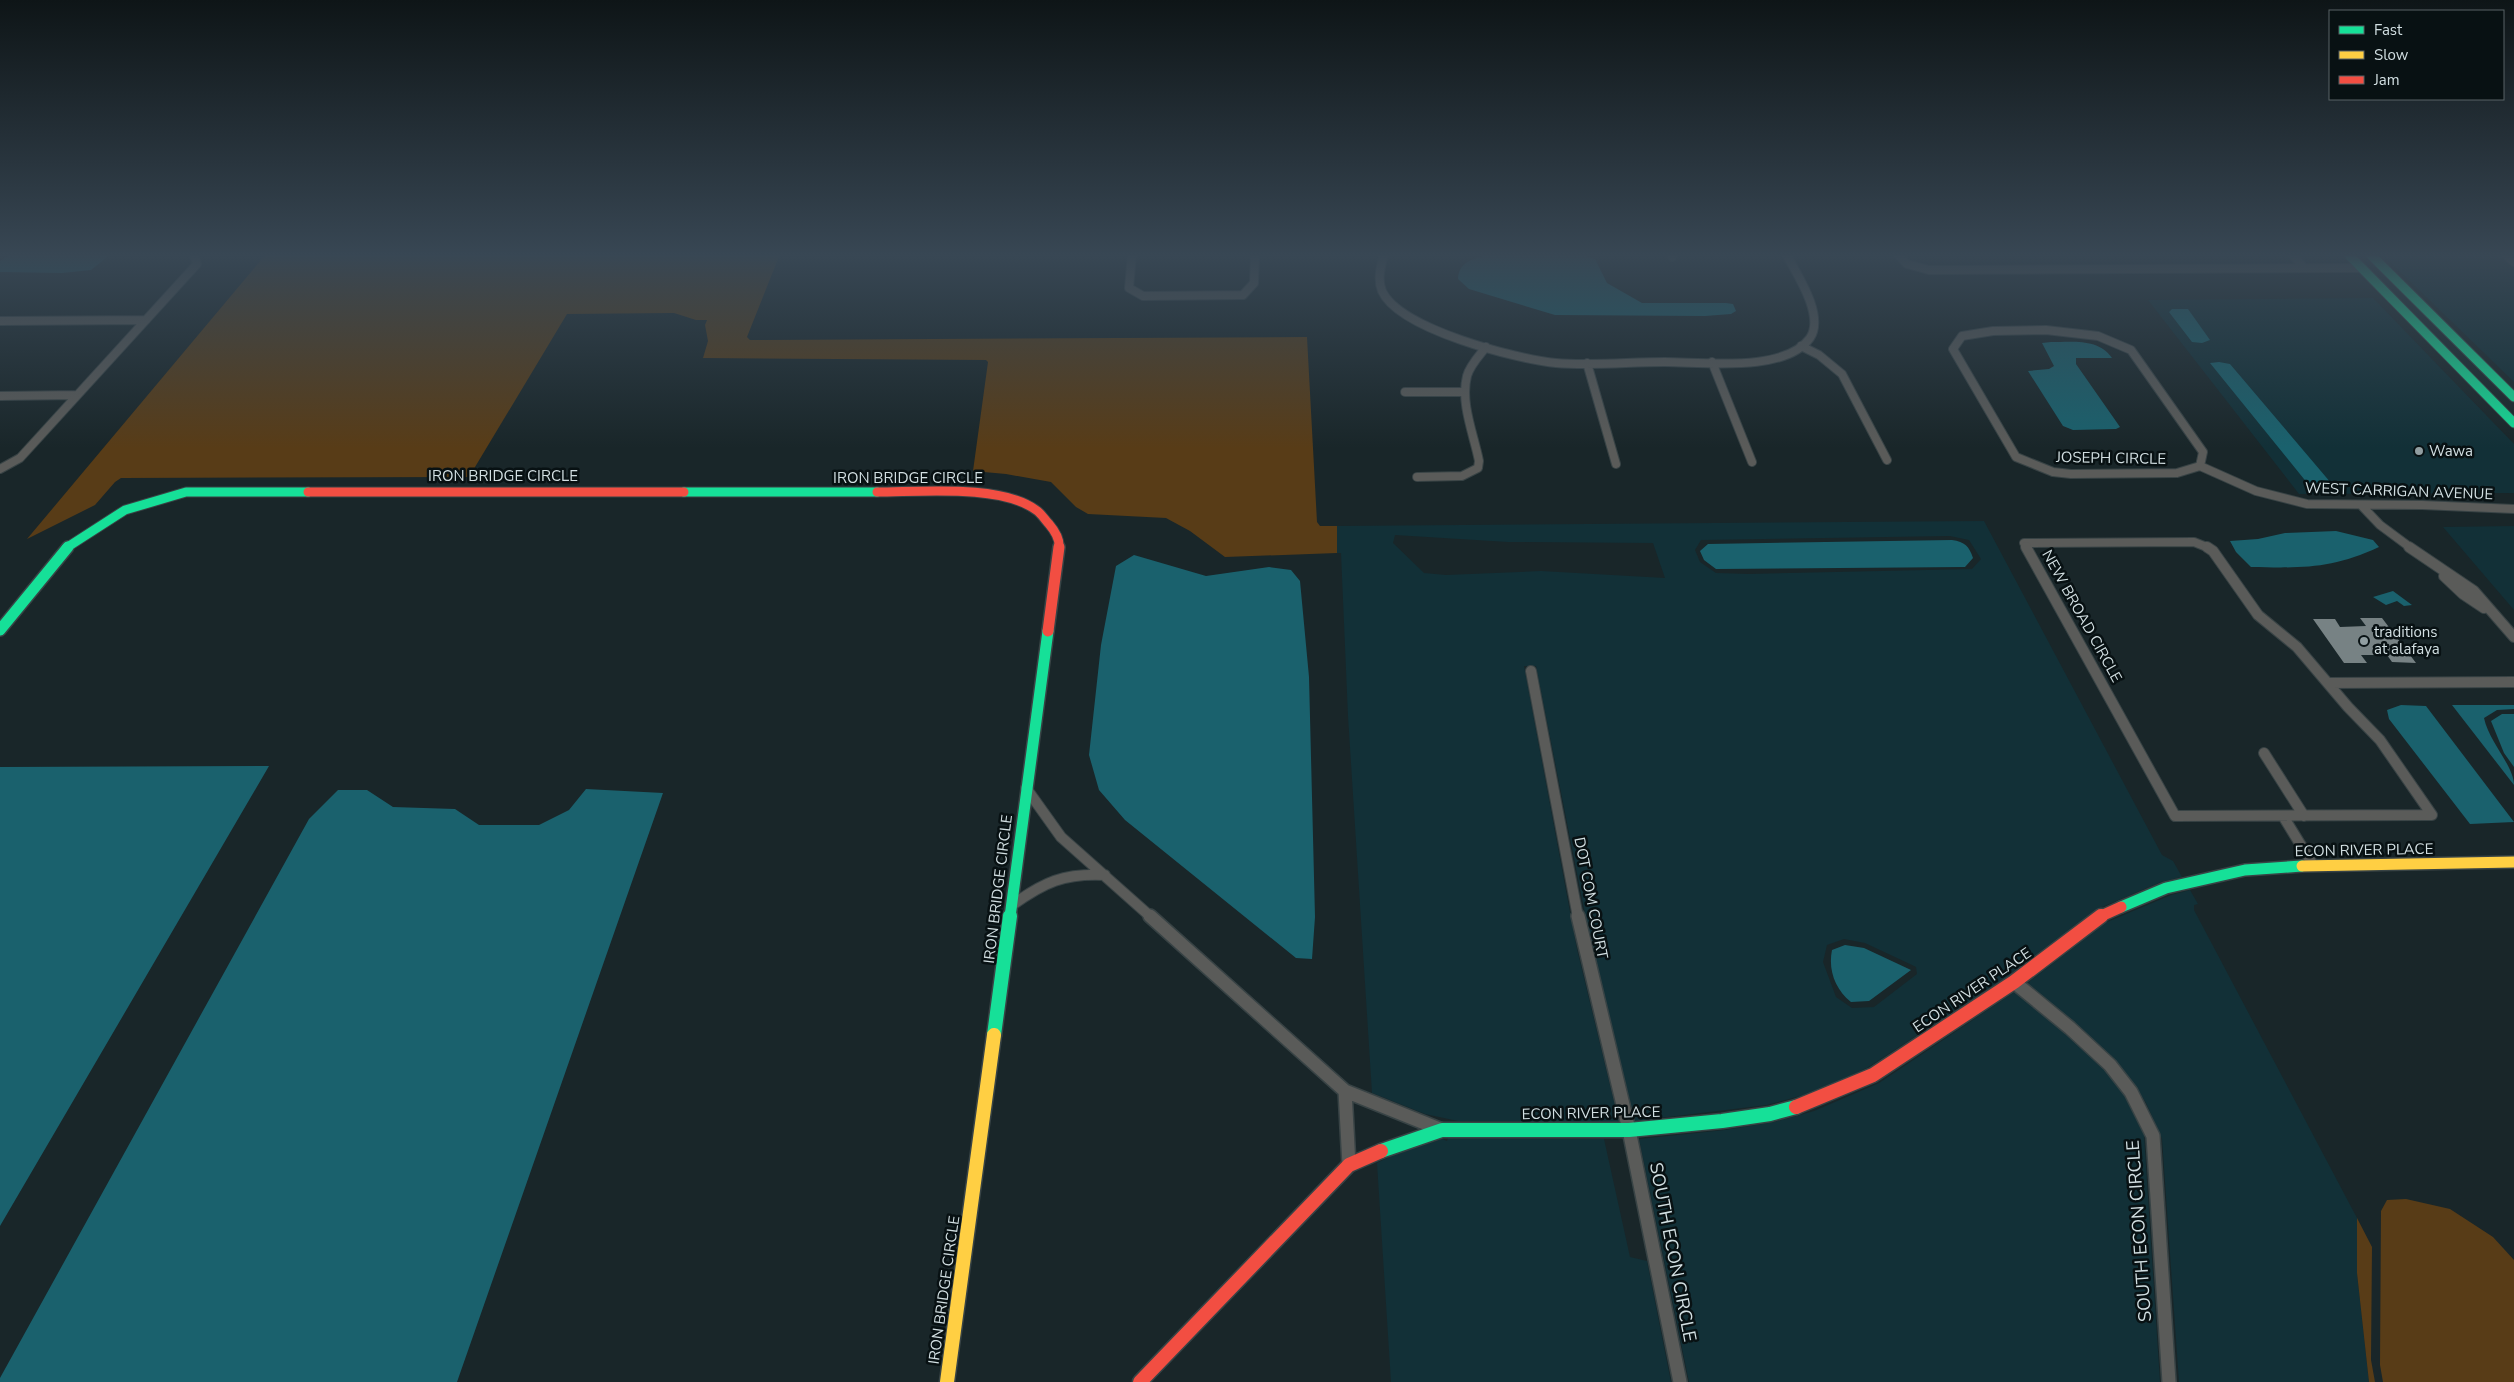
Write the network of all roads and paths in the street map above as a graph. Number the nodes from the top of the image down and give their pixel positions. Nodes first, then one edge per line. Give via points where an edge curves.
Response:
1 (1410, 318) edge
2 (1816, 318) edge
3 (2411, 318) edge
4 (2427, 318) edge
5 (2434, 318) edge
6 (146, 320) joint
7 (0, 321) edge
8 (2453, 337) junction
9 (1801, 346) junction
10 (1486, 347) junction
11 (1712, 362) junction
12 (1587, 363) junction
13 (1405, 392) dead end
14 (1466, 392) junction
15 (77, 395) junction
16 (0, 396) edge
17 (2514, 398) edge
18 (2514, 423) edge
19 (1887, 460) dead end
20 (1752, 462) dead end
21 (1616, 464) dead end
22 (2200, 466) junction
23 (0, 469) edge
24 (1416, 477) dead end
25 (2360, 505) junction
26 (2514, 509) edge
27 (0, 630) edge
28 (2514, 637) edge
29 (1531, 671) dead end
30 (2514, 682) edge
31 (2328, 683) junction
32 (2264, 753) dead end
33 (1026, 787) junction
34 (2283, 816) junction
35 (2304, 816) junction
36 (2514, 862) edge
37 (2313, 865) junction
38 (1105, 875) junction
39 (1011, 906) junction
40 (2014, 982) junction
41 (1345, 1091) junction
42 (1442, 1130) junction
43 (1629, 1130) junction
44 (1349, 1165) junction
45 (947, 1382) edge
46 (1140, 1382) edge
47 (1680, 1382) edge
48 (2169, 1382) edge

1 - 10 street via 1433,330
2 - 9 street via 1811,337
3 - 18 street
4 - 8 street
5 - 8 street
6 - 7 street
6 - 15 street
8 - 17 street
9 - 11 street via 1791,352 1751,362
9 - 19 street via 1819,355 1842,374
10 - 12 street via 1541,361
10 - 14 street via 1467,377
11 - 12 street
11 - 20 street
12 - 21 street
13 - 14 street
14 - 24 street via 1478,468 1462,476
15 - 16 street
15 - 23 street via 20,458
22 - 22 street, JOSEPH CIRCLE via 2203,452 2131,350 2117,341 2075,331 1993,331 1962,336 1953,349 2016,457 2053,472 2071,474 2177,473
22 - 25 street, WEST CARRIGAN AVENUE via 2282,499 2307,504
25 - 26 street, WEST CARRIGAN AVENUE
25 - 28 street via 2380,525 2436,567 2463,594 2493,614
27 - 33 street, IRON BRIDGE CIRCLE via 66,548 125,510 186,492 979,492 1009,497 1033,506 1052,524 1060,542
29 - 43 street, DOT COM COURT via 1584,949
30 - 31 street
31 - 34 street, NEW BROAD CIRCLE via 2297,647 2258,615 2213,552 2204,545 2194,542 2024,543 2175,816
31 - 35 street, NEW BROAD CIRCLE via 2380,740 2432,815
32 - 35 street
33 - 38 street via 1061,837
33 - 39 street, IRON BRIDGE CIRCLE
34 - 35 street, NEW BROAD CIRCLE
34 - 37 street
36 - 37 street, ECON RIVER PLACE
37 - 40 street, ECON RIVER PLACE via 2245,870 2166,888 2101,916
38 - 39 street via 1079,873 1045,881
38 - 41 street
39 - 45 street, IRON BRIDGE CIRCLE
40 - 43 street, ECON RIVER PLACE via 1873,1075 1809,1103 1770,1114
40 - 48 street, SOUTH ECON CIRCLE via 2087,1043 2122,1079 2139,1105 2153,1136
41 - 42 street
41 - 44 street
42 - 43 street, ECON RIVER PLACE
42 - 44 street via 1392,1146
43 - 47 street, SOUTH ECON CIRCLE
44 - 46 street

